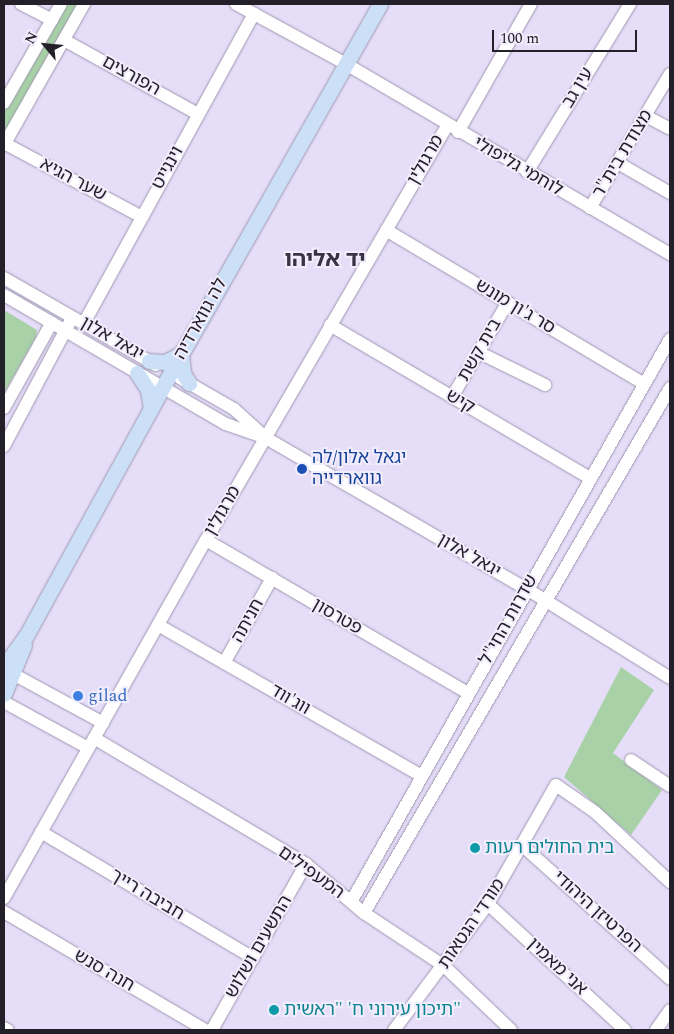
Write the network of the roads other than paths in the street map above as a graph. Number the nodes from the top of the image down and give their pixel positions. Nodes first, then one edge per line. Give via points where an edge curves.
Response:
1 (21, 4) edge
2 (61, 4) edge
3 (84, 4) edge
4 (236, 4) edge
5 (380, 4) edge
6 (531, 4) edge
7 (630, 4) edge
8 (254, 14) junction
9 (52, 20) junction
10 (64, 40) junction
11 (346, 64) junction
12 (670, 74) edge
13 (4, 103) edge
14 (198, 114) junction
15 (646, 116) junction
16 (452, 129) junction
17 (670, 130) edge
18 (4, 144) edge
19 (618, 163) junction
20 (527, 172) junction
21 (670, 194) edge
22 (590, 208) junction
23 (142, 217) junction
24 (386, 230) junction
25 (670, 254) edge
26 (4, 278) edge
27 (4, 296) edge
28 (508, 302) junction
29 (70, 315) junction
30 (52, 322) junction
31 (84, 322) junction
32 (330, 325) junction
33 (67, 331) junction
34 (670, 339) edge
35 (478, 352) junction
36 (181, 354) junction
37 (149, 361) junction
38 (171, 372) junction
39 (137, 373) junction
40 (189, 383) junction
41 (644, 384) junction
42 (545, 385) dead end
43 (163, 388) junction
44 (669, 393) edge
45 (452, 397) junction
46 (4, 408) edge
47 (151, 408) junction
48 (266, 438) junction
49 (4, 446) edge
50 (590, 478) junction
51 (206, 540) junction
52 (272, 578) junction
53 (527, 589) junction
54 (545, 601) junction
55 (158, 625) junction
56 (224, 663) junction
57 (7, 669) edge
58 (670, 678) edge
59 (468, 693) junction
60 (4, 694) edge
61 (4, 702) edge
62 (103, 723) junction
63 (91, 743) junction
64 (630, 760) dead end
65 (422, 776) junction
66 (670, 786) edge
67 (41, 832) junction
68 (523, 846) junction
69 (306, 864) junction
70 (670, 882) edge
71 (4, 898) edge
72 (351, 902) junction
73 (488, 904) junction
74 (4, 912) edge
75 (364, 913) junction
76 (253, 958) junction
77 (444, 966) junction
78 (670, 979) edge
79 (670, 1010) edge
80 (4, 1028) edge
81 (8, 1030) edge
82 (205, 1030) edge
83 (212, 1030) edge
84 (394, 1030) edge
85 (511, 1030) edge
86 (626, 1030) edge
87 (656, 1030) edge

1 - 9 street
2 - 9 street
3 - 10 street
4 - 8 street, לוחמי גליפולי
5 - 11 main road, לה גווארדיה
6 - 16 street, מרגולין
7 - 20 street, עין גב
8 - 11 street, לוחמי גליפולי
8 - 14 street, וינגייט
9 - 13 street
10 - 14 street, הפורצים
10 - 18 street
11 - 16 street, לוחמי גליפולי
11 - 36 main road, לה גווארדיה
12 - 15 street, מצודת בית"ר
14 - 23 street, וינגייט
15 - 17 street
15 - 19 street, מצודת בית"ר
16 - 20 street, לוחמי גליפולי
16 - 24 street, מרגולין
18 - 23 street, שער הגיא
19 - 21 street
19 - 22 street, מצודת בית"ר
20 - 22 street, לוחמי גליפולי
22 - 25 street, לוחמי גליפולי
23 - 31 street, וינגייט
24 - 28 street, סר ג'ון מונש
24 - 32 street, מרגולין
26 - 29 street, יגאל אלון
27 - 30 street, יגאל אלון
28 - 35 street, בית קשת
28 - 41 street, סר ג'ון מונש
29 - 31 street, יגאל אלון
29 - 33 street
30 - 33 street, יגאל אלון
30 - 46 street
31 - 37 street, יגאל אלון
32 - 45 street, קיש
32 - 48 street, מרגולין
33 - 39 street, יגאל אלון
33 - 49 street
34 - 41 street, שדרות החי"ל
35 - 42 street
35 - 45 street, בית קשת
36 - 37 main road via 165,362
36 - 38 main road, לה גווארדיה
36 - 40 main road
37 - 38 street, יגאל אלון
38 - 40 street, יגאל אלון
38 - 43 main road, לה גווארדיה
39 - 43 street, יגאל אלון
39 - 47 main road via 148,390
40 - 48 street, יגאל אלון via 234,409
41 - 50 street, שדרות החי"ל
43 - 47 main road, לה גווארדיה
43 - 48 street, יגאל אלון via 226,424
44 - 54 street, שדרות החי"ל
45 - 50 street, קיש
47 - 57 main road, לה גווארדיה
48 - 51 street, מרגולין
48 - 53 street, יגאל אלון
50 - 53 street, שדרות החי"ל
51 - 52 street, פטרסון
51 - 55 street, מרגולין
52 - 56 street, חניתה
52 - 59 street, פטרסון
53 - 54 street, יגאל אלון
53 - 59 street, שדרות החי"ל
54 - 58 street, יגאל אלון
54 - 75 street, שדרות החי"ל
55 - 56 street, ווג'ווד
55 - 62 street, מרגולין
56 - 65 street, ווג'ווד
57 - 60 main road, לה גווארדיה
57 - 62 street
59 - 65 street, שדרות החי"ל
61 - 63 street, המעפילים
62 - 63 street, מרגולין
63 - 67 street, מרגולין
63 - 69 street, המעפילים
64 - 66 street
65 - 72 street, שדרות החי"ל
67 - 71 street, מרגולין
67 - 76 street, חביבה רייך
68 - 70 street, מורדי הגטאות via 556,785 595,812
68 - 73 street, מורדי הגטאות
68 - 78 street, הפרטיזן היהודי
69 - 72 street, המעפילים
69 - 76 street, התשעים ושלוש
72 - 75 street, המעפילים
73 - 77 street, מורדי הגטאות
73 - 86 street, אני מאמין
74 - 82 street, חנה סנש
75 - 77 street, המעפילים
76 - 83 street, התשעים ושלוש
77 - 84 street, מורדי הגטאות
77 - 85 street, המעפילים
79 - 87 street
80 - 81 street

